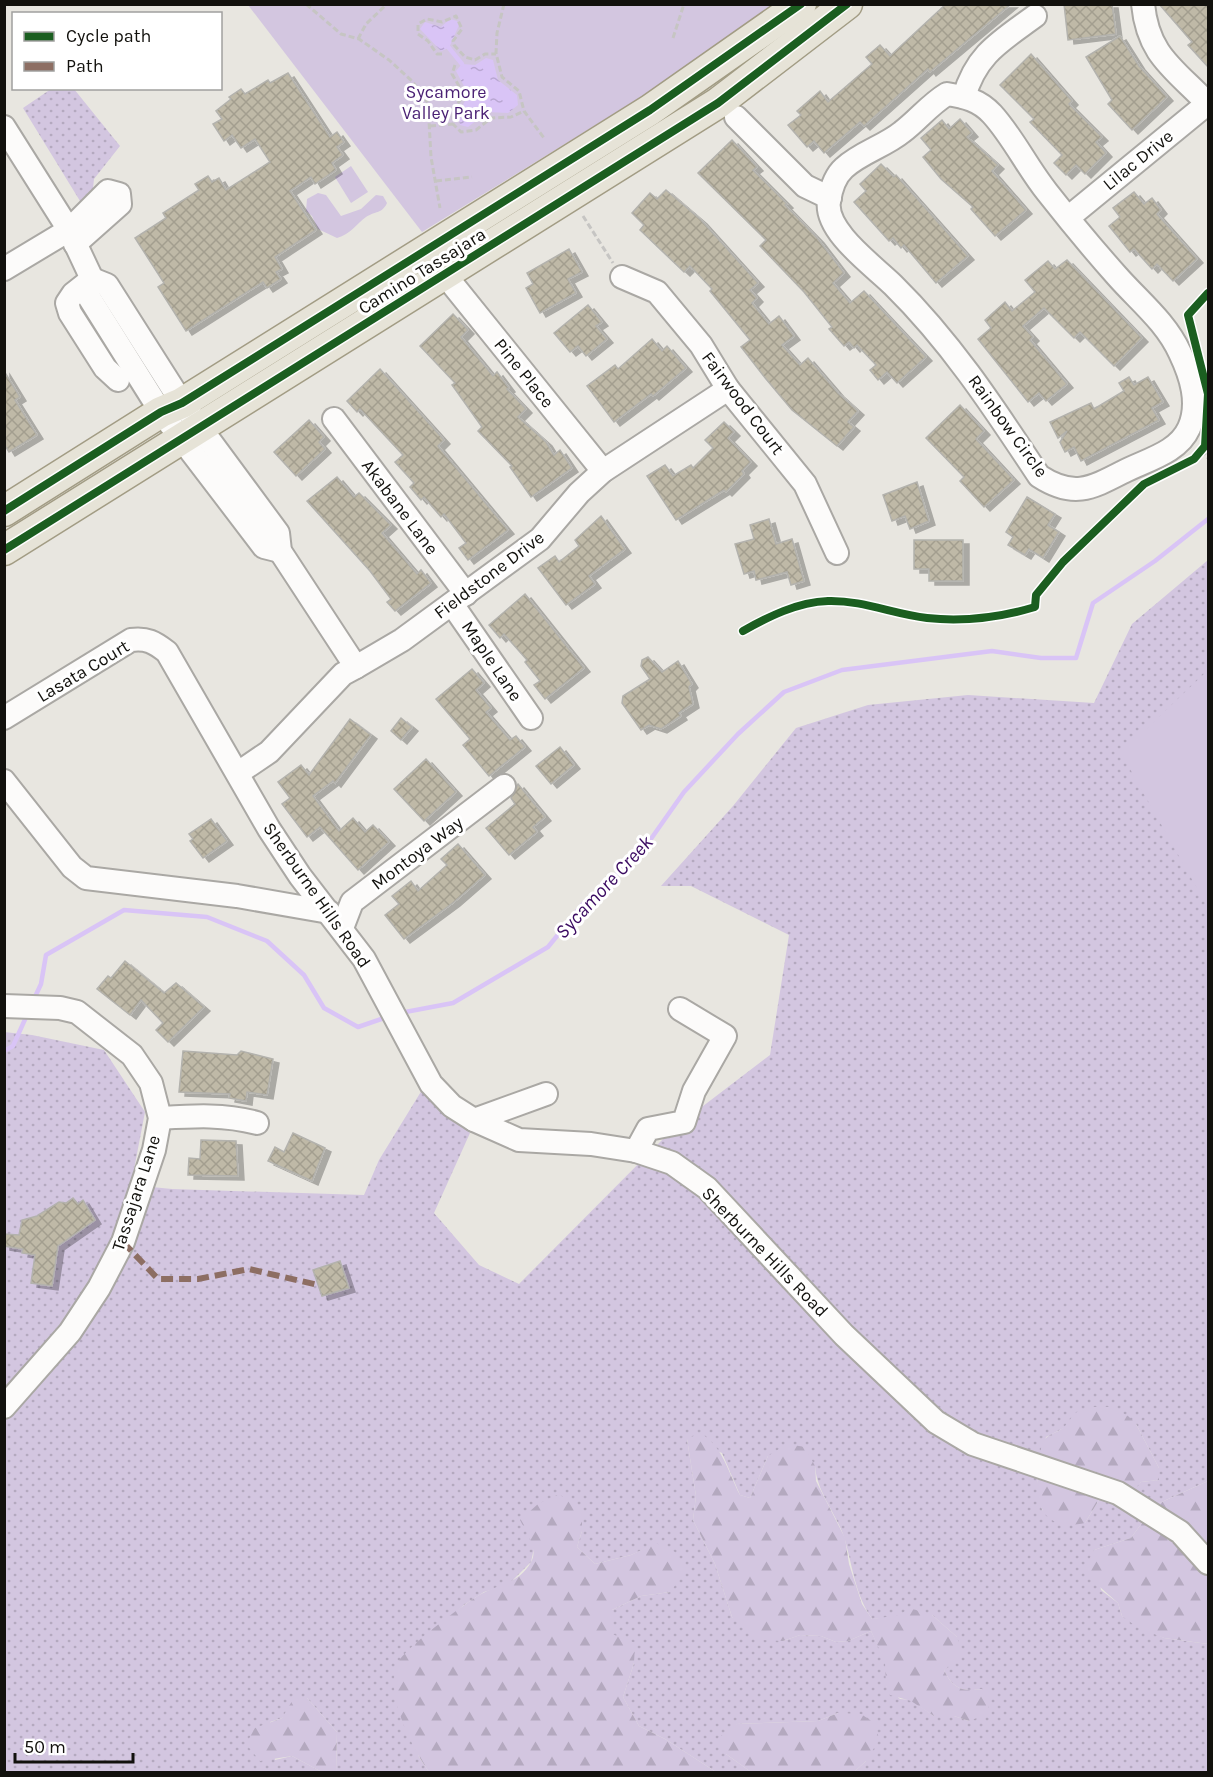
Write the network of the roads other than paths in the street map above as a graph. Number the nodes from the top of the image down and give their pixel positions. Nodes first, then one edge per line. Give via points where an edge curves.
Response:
1 (801, 4) edge
2 (847, 4) edge
3 (1143, 4) edge
4 (1035, 16) dead end
5 (964, 97) junction
6 (1208, 104) edge
7 (744, 124) dead end
8 (4, 127) edge
9 (830, 198) junction
10 (1068, 218) junction
11 (72, 237) junction
12 (4, 269) edge
13 (445, 275) junction
14 (622, 277) road end
15 (92, 279) junction
16 (118, 380) dead end
17 (728, 388) junction
18 (172, 408) junction
19 (333, 419) dead end
20 (192, 433) junction
21 (603, 471) junction
22 (4, 511) edge
23 (4, 550) edge
24 (837, 553) dead end
25 (459, 599) junction
26 (356, 667) junction
27 (4, 718) edge
28 (531, 718) dead end
29 (238, 772) junction
30 (4, 781) edge
31 (504, 786) dead end
32 (335, 920) junction
33 (4, 1006) edge
34 (680, 1010) dead end
35 (546, 1094) dead end
36 (160, 1118) junction
37 (474, 1120) junction
38 (257, 1123) dead end
39 (636, 1151) junction
40 (4, 1407) edge
41 (1209, 1563) edge

1 - 18 main road, Camino Tassajara via 650,110
2 - 13 main road, Camino Tassajara via 717,103
3 - 6 street via 1145,28 1158,54
4 - 5 street via 981,58
5 - 9 street via 947,94 903,132 844,168 833,184
5 - 10 street, Rainbow Circle via 992,114
6 - 10 street, Lilac Drive
7 - 9 street via 805,186
8 - 11 street
9 - 10 street, Rainbow Circle via 833,224 943,337 1039,476 1054,486 1077,491 1178,446 1190,427 1195,402 1190,377 1163,326
11 - 12 street
11 - 15 street
13 - 20 main road, Camino Tassajara
13 - 21 street, Pine Place
14 - 17 street, Fairwood Court via 657,292 701,345
15 - 16 street via 67,303 86,340
15 - 18 street via 107,285
17 - 21 street, Fieldstone Drive
17 - 24 street, Fairwood Court via 805,484
18 - 20 street
18 - 22 main road, Camino Tassajara
19 - 25 street, Akabane Lane
20 - 23 main road, Camino Tassajara
20 - 26 street via 264,547 280,551
21 - 25 street, Fieldstone Drive via 540,539
25 - 26 street, Fieldstone Drive
25 - 28 street, Maple Lane
26 - 29 street via 329,687 269,752
27 - 29 street, Lasata Court via 131,640 153,641 167,652
29 - 32 street, Sherburne Hills Road via 269,829
30 - 32 street via 50,841 86,878 237,896
31 - 32 street, Montoya Way via 352,902
32 - 37 street, Sherburne Hills Road via 364,958 431,1084 452,1106
33 - 36 street, Tassajara Lane via 77,1012 132,1055 151,1083
34 - 39 street via 725,1036 694,1091 684,1122 648,1129
35 - 37 street
36 - 38 street via 207,1115
36 - 40 street, Tassajara Lane via 154,1150 123,1242 99,1288 70,1332
37 - 39 street, Sherburne Hills Road via 519,1140
39 - 41 street, Sherburne Hills Road via 672,1163 707,1188 844,1335 936,1422 973,1444 1118,1493 1180,1532

